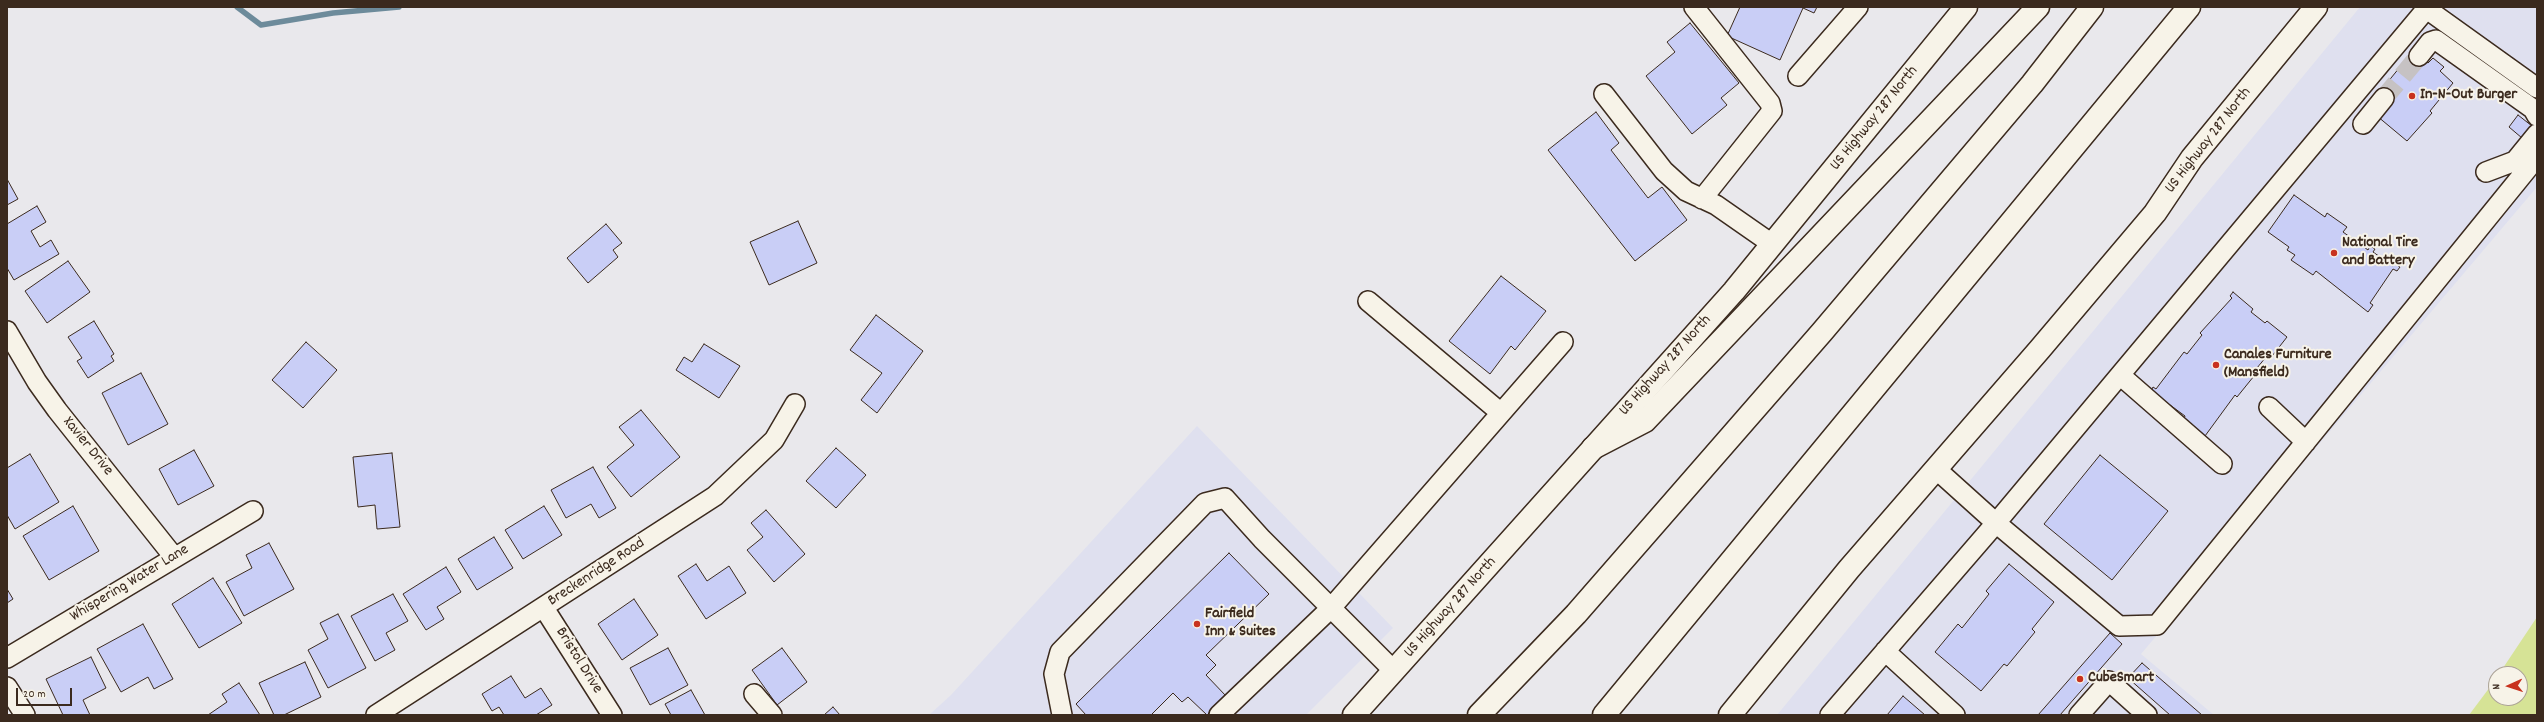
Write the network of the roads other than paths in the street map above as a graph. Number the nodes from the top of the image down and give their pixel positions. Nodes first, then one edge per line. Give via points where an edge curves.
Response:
1 (1694, 7) edge
2 (1858, 7) edge
3 (1966, 7) edge
4 (2038, 7) edge
5 (2092, 7) edge
6 (2189, 7) edge
7 (2316, 7) edge
8 (2426, 8) edge
9 (2419, 56) tunnel mouth
10 (1798, 76) dead end
11 (2537, 88) edge
12 (1604, 94) dead end
13 (2384, 98) tunnel mouth
14 (2537, 116) edge
15 (2363, 124) dead end
16 (2537, 134) edge
17 (2537, 157) edge
18 (2486, 172) dead end
19 (1702, 199) junction
20 (1772, 244) junction
21 (1368, 301) dead end
22 (7, 331) edge
23 (1563, 342) dead end
24 (2120, 375) junction
25 (795, 404) dead end
26 (2269, 407) dead end
27 (1501, 413) junction
28 (2306, 442) junction
29 (1593, 448) junction
30 (2222, 464) dead end
31 (1936, 469) junction
32 (253, 511) dead end
33 (1996, 523) junction
34 (174, 557) junction
35 (544, 608) junction
36 (1331, 608) junction
37 (1885, 651) junction
38 (7, 658) edge
39 (1394, 671) junction
40 (7, 687) edge
41 (754, 694) dead end
42 (1734, 713) edge
43 (25, 715) edge
44 (376, 715) edge
45 (612, 715) edge
46 (772, 715) edge
47 (1062, 715) edge
48 (1219, 715) edge
49 (1354, 715) edge
50 (1479, 715) edge
51 (1604, 715) edge
52 (1830, 715) edge
53 (1955, 715) edge
54 (2079, 715) edge
55 (2147, 715) edge

1 - 19 street via 1770,103 1772,111
2 - 10 street
3 - 20 main road, US Highway 287 North
4 - 29 main road via 1645,421
5 - 50 main road via 2032,84 1822,332 1576,614
6 - 51 main road
7 - 31 main road, US Highway 287 North via 2192,158 2155,213
8 - 11 street
8 - 24 street
9 - 14 street via 2430,42 2436,40 2533,109
12 - 19 street via 1664,171 1686,191
13 - 15 street
16 - 18 street via 2515,161
17 - 28 street
19 - 20 street via 1716,205
20 - 29 main road, US Highway 287 North via 1734,291
21 - 27 street
22 - 34 street, Xavier Drive via 57,410
23 - 27 street
24 - 30 street
24 - 33 street
25 - 35 street, Breckenridge Road via 774,440 715,496
26 - 28 street
27 - 36 street
28 - 33 street via 2157,625 2119,626
29 - 39 main road, US Highway 287 North
31 - 33 street
31 - 42 main road, US Highway 287 North via 1849,569
32 - 34 street, Whispering Water Lane
33 - 37 street
34 - 38 street, Whispering Water Lane
35 - 44 street, Breckenridge Road
35 - 45 street, Bristol Drive
36 - 39 street
36 - 47 street via 1225,498 1205,503 1060,652 1054,674
36 - 48 street
37 - 52 street
37 - 53 street
39 - 49 main road, US Highway 287 North
40 - 43 street
41 - 46 street
54 - 55 street via 2109,681

